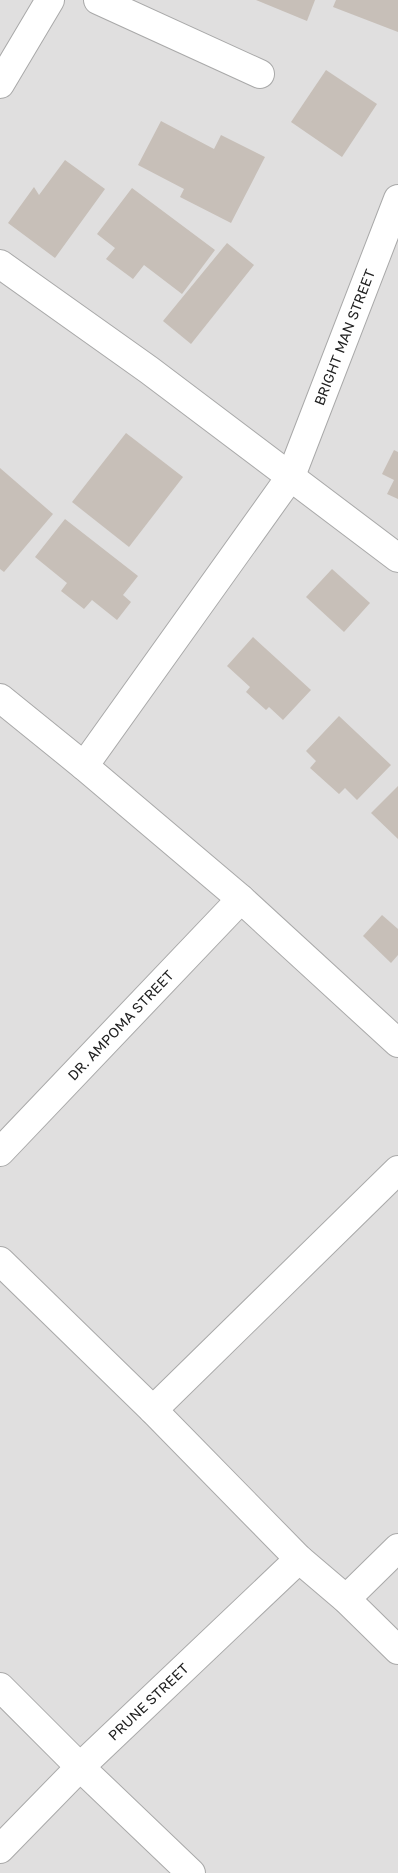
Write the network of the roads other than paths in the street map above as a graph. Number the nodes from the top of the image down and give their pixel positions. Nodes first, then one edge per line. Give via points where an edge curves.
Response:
1 (50, 0) edge
2 (98, 0) edge
3 (260, 74) dead end
4 (0, 84) edge
5 (398, 199) edge
6 (0, 264) edge
7 (291, 476) junction
8 (398, 558) edge
9 (0, 698) edge
10 (84, 766) junction
11 (241, 899) junction
12 (398, 1043) edge
13 (0, 1152) edge
14 (398, 1170) edge
15 (0, 1261) edge
16 (153, 1410) junction
17 (398, 1548) edge
18 (299, 1559) junction
19 (346, 1599) junction
20 (398, 1650) edge
21 (0, 1687) edge
22 (80, 1767) junction
23 (0, 1849) edge
24 (191, 1873) edge

1 - 4 street
2 - 3 street
5 - 7 street, BRIGHT MAN STREET
6 - 7 street
7 - 8 street
7 - 10 street, BRIGHT MAN STREET
9 - 10 street
10 - 11 street
11 - 12 street
11 - 13 street, DR. AMPOMA STREET
14 - 16 street
15 - 16 street
16 - 18 street
17 - 19 street
18 - 19 street
18 - 22 street, PRUNE STREET
19 - 20 street
21 - 22 street
22 - 23 street, PRUNE STREET
22 - 24 street

